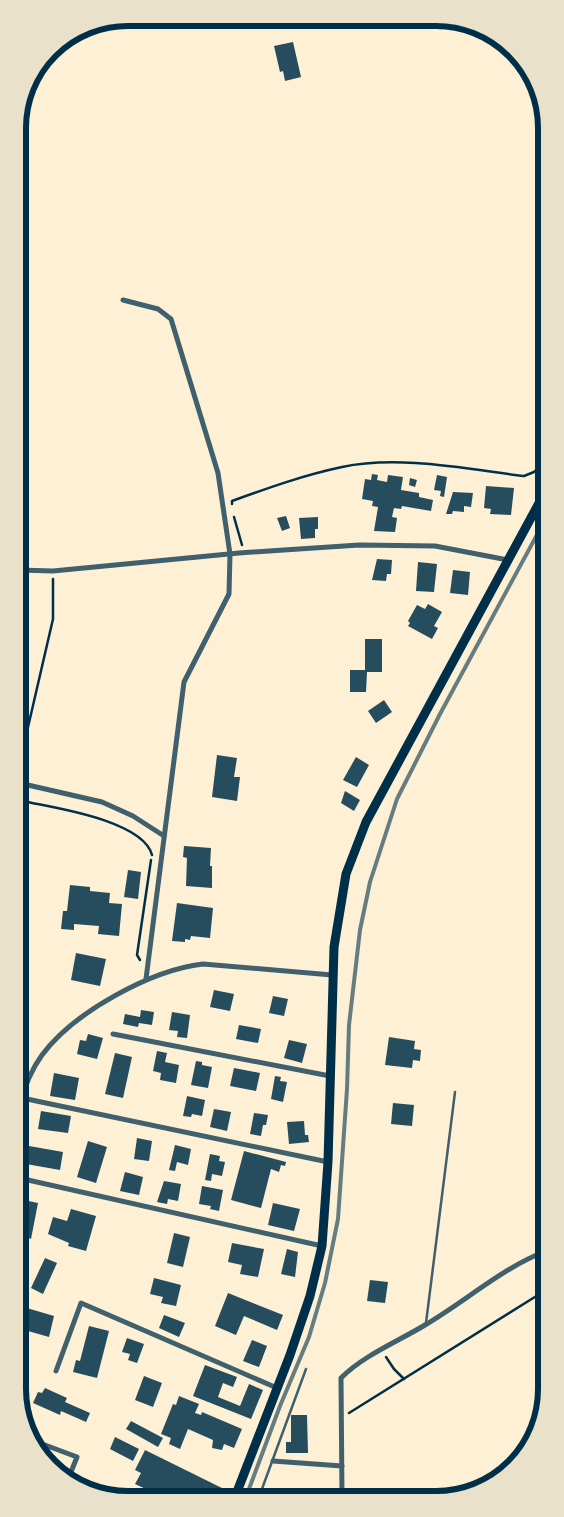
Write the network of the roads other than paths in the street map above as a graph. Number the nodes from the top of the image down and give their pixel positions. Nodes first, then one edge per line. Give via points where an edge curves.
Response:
1 (123, 300) dead end
2 (538, 505) edge
3 (230, 554) junction
4 (508, 560) junction
5 (26, 570) edge
6 (26, 785) edge
7 (164, 836) junction
8 (332, 975) junction
9 (146, 979) junction
10 (113, 1034) dead end
11 (330, 1076) junction
12 (26, 1087) edge
13 (455, 1092) dead end
14 (26, 1099) edge
15 (328, 1162) junction
16 (26, 1180) edge
17 (322, 1246) junction
18 (538, 1254) edge
19 (426, 1325) junction
20 (306, 1369) dead end
21 (56, 1371) dead end
22 (277, 1388) junction
23 (43, 1444) edge
24 (273, 1461) junction
25 (342, 1466) junction
26 (71, 1473) edge
27 (237, 1491) edge
28 (262, 1491) edge
29 (342, 1491) edge

1 - 3 street via 158,309 171,319 218,473
2 - 4 main road
3 - 4 street via 396,545 435,546
3 - 5 street via 53,571
3 - 7 street via 229,594 184,682
4 - 8 main road via 366,822 346,874
6 - 7 street via 102,802 133,816
7 - 9 street
8 - 9 street via 202,964
8 - 11 main road
9 - 12 street via 71,1026 44,1053
10 - 11 street
11 - 15 main road
13 - 19 lane
14 - 15 street
15 - 17 main road
16 - 17 street
17 - 22 main road via 310,1296
18 - 19 street via 507,1269
19 - 25 street via 359,1362 341,1378
20 - 24 lane
21 - 22 street via 81,1303
22 - 27 main road
23 - 26 street via 77,1457
24 - 25 street
24 - 28 lane
25 - 29 street

